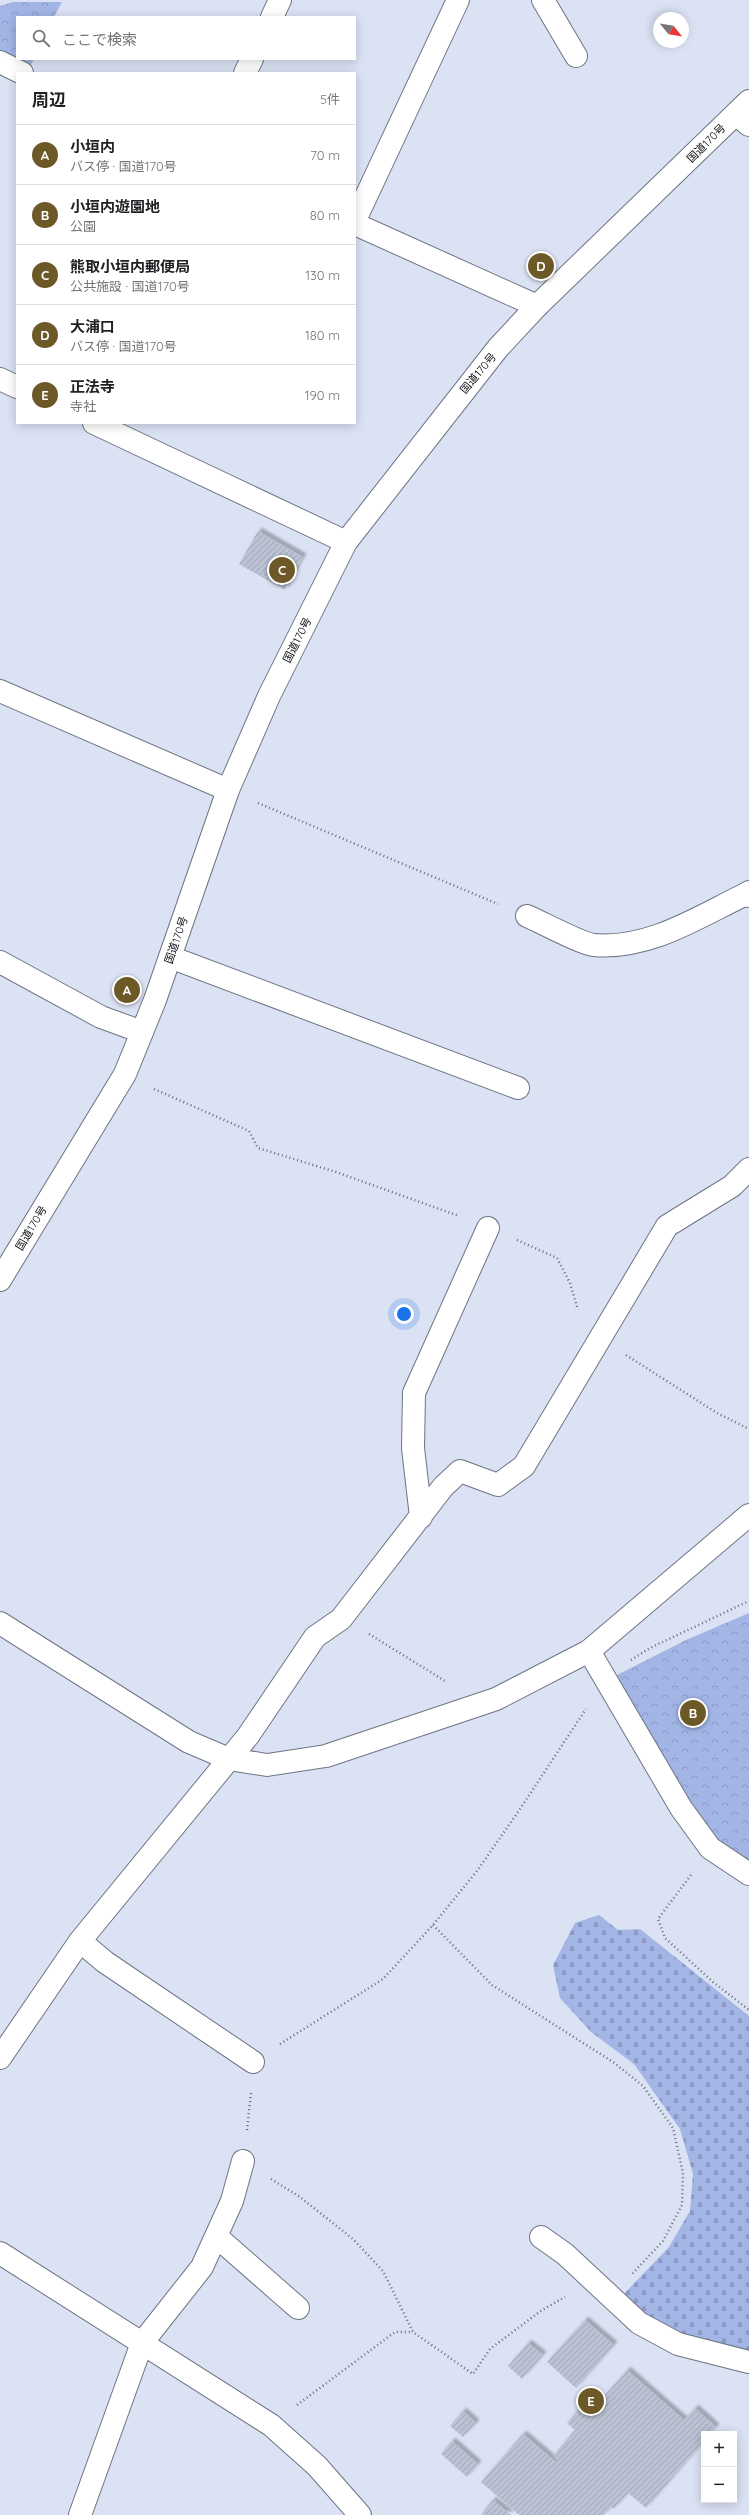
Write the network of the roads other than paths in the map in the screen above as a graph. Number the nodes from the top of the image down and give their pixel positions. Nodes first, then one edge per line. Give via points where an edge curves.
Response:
1 (280, 0) edge
2 (458, 0) edge
3 (543, 0) edge
4 (272, 16) edge
5 (576, 56) dead end
6 (252, 60) edge
7 (0, 62) edge
8 (20, 72) edge
9 (246, 72) edge
10 (745, 113) edge
11 (356, 218) edge
12 (356, 224) edge
13 (537, 306) junction
14 (0, 379) edge
15 (16, 387) edge
16 (96, 424) edge
17 (346, 542) junction
18 (0, 691) edge
19 (228, 790) junction
20 (748, 894) edge
21 (527, 916) road end
22 (170, 957) junction
23 (0, 962) edge
24 (142, 1032) junction
25 (518, 1088) dead end
26 (749, 1169) edge
27 (488, 1228) dead end
28 (0, 1280) edge
29 (749, 1515) edge
30 (421, 1517) junction
31 (0, 1623) edge
32 (589, 1651) junction
33 (228, 1758) junction
34 (749, 1874) edge
35 (80, 1941) junction
36 (0, 2058) edge
37 (253, 2062) road end
38 (243, 2161) road end
39 (217, 2237) junction
40 (541, 2237) dead end
41 (0, 2253) edge
42 (298, 2308) dead end
43 (142, 2343) junction
44 (749, 2362) edge
45 (80, 2515) edge
46 (360, 2515) edge

1 - 4 main road
2 - 11 main road
3 - 5 main road
6 - 9 main road
7 - 8 main road
10 - 13 main road, 国道170号
12 - 13 main road
13 - 17 main road, 国道170号 via 455,400
14 - 15 main road
16 - 17 main road
17 - 19 main road, 国道170号 via 268,696
18 - 19 main road
19 - 22 main road, 国道170号
20 - 21 main road via 636,944 593,945
22 - 24 main road, 国道170号
22 - 25 main road
23 - 24 main road via 100,1017
24 - 28 main road, 国道170号 via 125,1074
26 - 30 main road via 732,1186 667,1226 524,1466 498,1485 460,1471
27 - 30 main road via 414,1394 413,1448
29 - 32 main road
30 - 33 main road via 341,1619 314,1637 248,1736
31 - 33 main road via 189,1742
32 - 33 main road via 496,1699 326,1756 267,1765
32 - 34 main road via 682,1808 710,1848
33 - 35 main road
35 - 36 main road
35 - 37 main road via 105,1962
38 - 39 main road via 232,2201
39 - 42 main road
39 - 43 main road via 202,2267
40 - 44 main road via 565,2254 639,2323 678,2344
41 - 43 main road
43 - 45 main road
43 - 46 main road via 271,2424 317,2466

